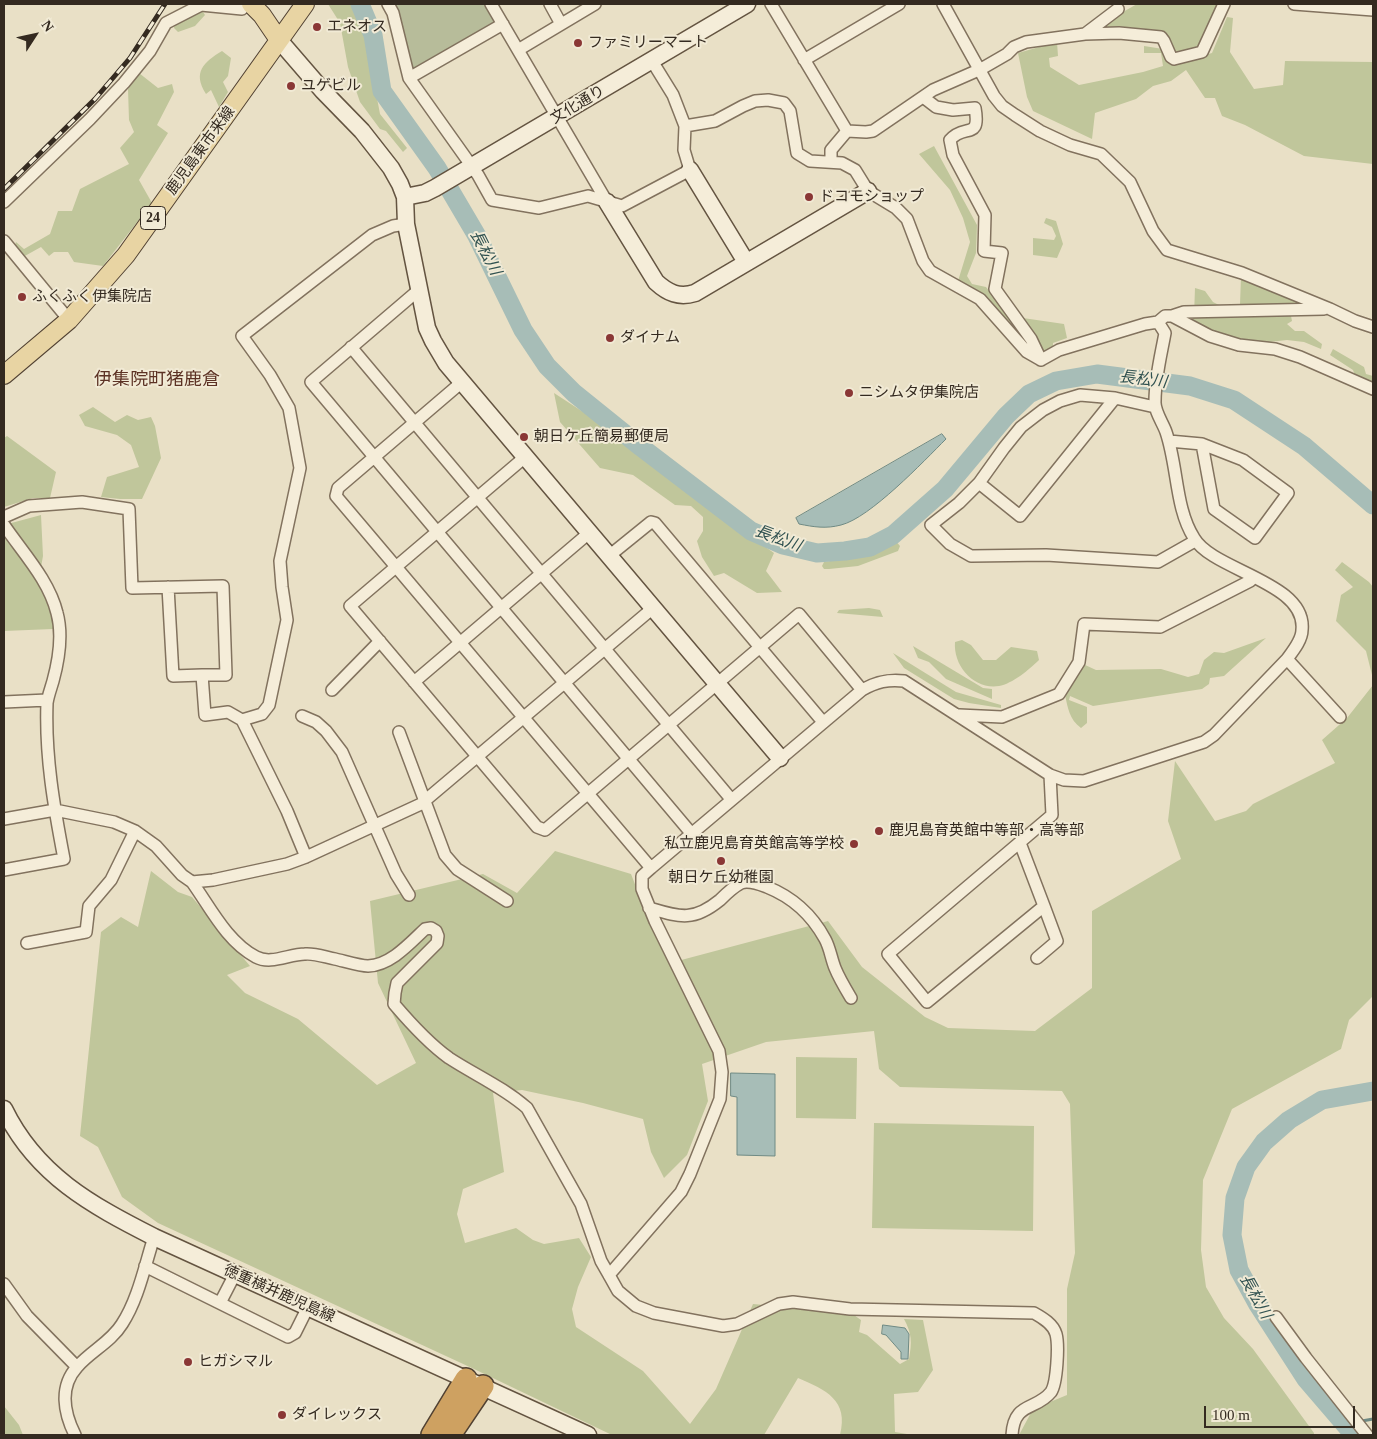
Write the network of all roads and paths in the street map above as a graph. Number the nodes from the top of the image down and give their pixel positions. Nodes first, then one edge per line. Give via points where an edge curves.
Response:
1 (246, 4) edge
2 (251, 4) edge
3 (305, 4) edge
4 (388, 4) edge
5 (491, 4) edge
6 (550, 4) edge
7 (595, 4) edge
8 (747, 4) edge
9 (771, 4) edge
10 (899, 4) edge
11 (943, 4) edge
12 (1224, 4) edge
13 (1294, 4) edge
14 (1120, 6) edge
15 (1373, 10) edge
16 (503, 24) junction
17 (562, 24) junction
18 (1085, 34) junction
19 (279, 40) junction
20 (518, 50) junction
21 (804, 60) junction
22 (652, 61) junction
23 (981, 69) junction
24 (409, 78) junction
25 (922, 97) junction
26 (558, 117) junction
27 (685, 126) junction
28 (847, 131) junction
29 (831, 161) junction
30 (470, 168) junction
31 (690, 170) junction
32 (868, 191) junction
33 (405, 197) junction
34 (4, 202) edge
35 (607, 202) junction
36 (406, 224) junction
37 (4, 241) edge
38 (746, 262) junction
39 (419, 291) junction
40 (1330, 309) junction
41 (1172, 316) junction
42 (69, 320) junction
43 (1158, 322) junction
44 (1373, 327) edge
45 (351, 347) junction
46 (1041, 360) junction
47 (4, 375) edge
48 (462, 382) junction
49 (1373, 389) edge
50 (1115, 398) junction
51 (1155, 404) junction
52 (414, 424) junction
53 (1169, 442) junction
54 (1202, 444) junction
55 (374, 457) junction
56 (525, 457) junction
57 (979, 484) junction
58 (477, 498) junction
59 (4, 517) edge
60 (4, 525) edge
61 (437, 533) junction
62 (590, 533) junction
63 (1195, 541) junction
64 (610, 556) junction
65 (396, 567) junction
66 (541, 574) junction
67 (1254, 577) junction
68 (168, 587) junction
69 (501, 608) junction
70 (654, 608) junction
71 (380, 641) junction
72 (460, 643) junction
73 (760, 648) junction
74 (605, 649) junction
75 (1287, 660) junction
76 (202, 675) junction
77 (414, 682) junction
78 (565, 682) junction
79 (717, 683) junction
80 (332, 690) dead end
81 (862, 690) junction
82 (47, 700) junction
83 (4, 702) edge
84 (957, 715) junction
85 (302, 716) dead end
86 (524, 717) junction
87 (1340, 717) dead end
88 (242, 720) junction
89 (823, 722) junction
90 (668, 725) junction
91 (399, 732) dead end
92 (477, 756) junction
93 (780, 758) junction
94 (629, 759) junction
95 (1050, 775) junction
96 (588, 793) junction
97 (732, 799) junction
98 (424, 801) junction
99 (55, 810) junction
100 (4, 819) edge
101 (375, 826) junction
102 (135, 831) junction
103 (692, 833) junction
104 (1020, 843) junction
105 (306, 857) junction
106 (651, 868) junction
107 (4, 870) edge
108 (192, 882) junction
109 (409, 895) dead end
110 (507, 901) dead end
111 (1044, 906) junction
112 (650, 908) junction
113 (27, 943) dead end
114 (1037, 958) dead end
115 (851, 998) dead end
116 (4, 1109) edge
117 (154, 1237) junction
118 (145, 1266) junction
119 (235, 1274) junction
120 (609, 1275) junction
121 (4, 1284) edge
122 (220, 1303) junction
123 (308, 1307) junction
124 (1276, 1317) dead end
125 (77, 1367) junction
126 (474, 1382) junction
127 (578, 1433) edge
128 (75, 1435) edge
129 (432, 1435) edge
130 (450, 1435) edge
131 (1012, 1435) edge
132 (1367, 1435) edge

1 - 34 street via 242,9 202,5 166,23 150,51 124,83
2 - 19 main road
3 - 19 main road, 鹿児島東市来線
4 - 24 street
5 - 16 street
6 - 17 street
7 - 17 street
8 - 22 street, 文化通り
9 - 21 street
10 - 21 street
11 - 23 street
12 - 18 street via 1202,52 1174,59 1160,37
13 - 15 street
14 - 18 street
16 - 20 street
16 - 24 street
17 - 20 street
18 - 23 street via 1026,42
19 - 33 street via 362,131 391,168
19 - 42 main road, 鹿児島東市来線 / 24 via 126,255
20 - 26 street
21 - 28 street
22 - 26 street, 文化通り
22 - 27 street via 673,95
23 - 25 street
23 - 40 street via 994,96 1015,116 1070,145 1101,154 1130,182 1153,230 1167,250 1242,273
24 - 30 street
25 - 28 street via 873,131
25 - 46 street via 936,107 953,110 974,108 975,126 954,135 950,148 985,215 984,250 1002,253 995,289 1031,339
26 - 30 street, 文化通り
26 - 35 street
27 - 29 street via 715,121 750,103 779,101 790,111 797,153 810,161
27 - 31 street via 684,150
28 - 29 street via 831,150
29 - 32 street via 855,170
30 - 33 street, 文化通り via 435,188
30 - 35 street via 487,188 492,200 539,208 588,196
31 - 35 street via 622,206
31 - 38 street
32 - 38 street
32 - 46 street via 896,208 907,219 930,271 980,299 1027,352
33 - 36 street
35 - 38 street via 656,282 666,290 688,295
36 - 39 street
36 - 88 street via 372,235 242,336 289,408 300,468 280,561 287,620 269,706 262,714
37 - 42 street
39 - 45 street
39 - 48 street via 432,341
40 - 41 street via 1184,312
40 - 44 street
41 - 43 street via 1165,316
41 - 49 street via 1210,336 1300,357
42 - 47 main road, 鹿児島東市来線 / 24
43 - 46 street via 1059,350
43 - 51 street via 1165,333
45 - 52 street
45 - 55 street via 311,382
48 - 52 street
48 - 56 street
50 - 51 street
50 - 57 street via 1080,395 1043,410 1021,427
50 - 57 street via 1020,516
51 - 53 street
52 - 55 street
52 - 58 street
53 - 54 street
53 - 63 street via 1184,520
54 - 54 street via 1243,460 1288,493 1255,538 1214,509
55 - 61 street
55 - 65 street via 338,488 336,496
56 - 58 street
56 - 62 street
57 - 63 street via 931,525 950,544 971,556 1158,562
58 - 61 street
58 - 66 street
59 - 68 street via 29,506 82,502 130,509 132,588
60 - 82 street via 50,592 58,614 59,648
61 - 65 street
61 - 69 street
62 - 64 street
62 - 66 street
63 - 67 street via 1212,555
64 - 70 street
64 - 73 street via 651,522 655,523
65 - 71 street via 350,606
65 - 72 street
66 - 69 street
66 - 74 street
67 - 75 street via 1282,593 1302,619 1297,645
67 - 84 street via 1160,627 1084,624 1079,662 1059,694 1002,717
68 - 76 street via 173,676
68 - 76 street via 223,586 226,675
69 - 72 street
69 - 78 street
70 - 74 street
70 - 79 street
71 - 77 street
71 - 80 street
72 - 77 street
72 - 86 street
73 - 79 street
73 - 81 street via 799,614
73 - 89 street
74 - 78 street
74 - 90 street
75 - 87 street
75 - 95 street via 1204,742 1084,780 1064,780
76 - 88 street via 205,715 228,712
77 - 92 street
78 - 86 street
78 - 94 street
79 - 90 street
79 - 93 street
81 - 84 street via 879,682 904,681
81 - 89 street
82 - 83 street
82 - 99 street via 46,738
84 - 95 street
85 - 101 street via 326,731 342,752
86 - 92 street
86 - 96 street
88 - 105 street
89 - 93 street
90 - 94 street
90 - 97 street
91 - 98 street
92 - 96 street via 537,827 545,830
92 - 98 street
93 - 97 street
94 - 96 street
94 - 103 street
95 - 104 street via 1052,816
96 - 106 street
97 - 103 street
98 - 101 street
98 - 110 street via 445,855 457,868
99 - 100 street
99 - 102 street via 114,822
99 - 107 street via 64,859
101 - 105 street
101 - 109 street
102 - 108 street via 156,846
102 - 113 street via 111,880 89,906 86,932
103 - 106 street
104 - 111 street
104 - 111 street via 888,954 927,1002
105 - 108 street via 287,864
106 - 112 street via 642,876 642,889
108 - 120 street via 223,927 258,958 274,960 308,954 368,966 384,962 400,952 425,929 436,931 438,936 434,947 398,984 394,1004 429,1042 527,1108 581,1204
111 - 114 street via 1057,941
112 - 115 street via 682,916 698,914 744,882 775,890 789,898 816,925 826,940 835,969
112 - 120 street via 719,1051 722,1085 720,1100 680,1192
116 - 117 street, 徳重横井鹿児島線 via 28,1147 50,1172 106,1213
117 - 118 street
117 - 119 street, 徳重横井鹿児島線
118 - 122 street
118 - 125 street via 122,1325
119 - 122 street
119 - 123 street, 徳重横井鹿児島線
120 - 131 street via 618,1291 636,1306 654,1314 723,1326 737,1324 780,1304 793,1302 850,1309 1034,1314 1047,1321 1056,1334 1056,1381 1049,1394 1017,1415
121 - 125 street via 27,1316
122 - 123 street via 288,1337 295,1333
123 - 126 street, 徳重横井鹿児島線
124 - 132 street
125 - 128 street via 64,1396 65,1409
126 - 127 street, 徳重横井鹿児島線
126 - 129 highway
126 - 130 highway

